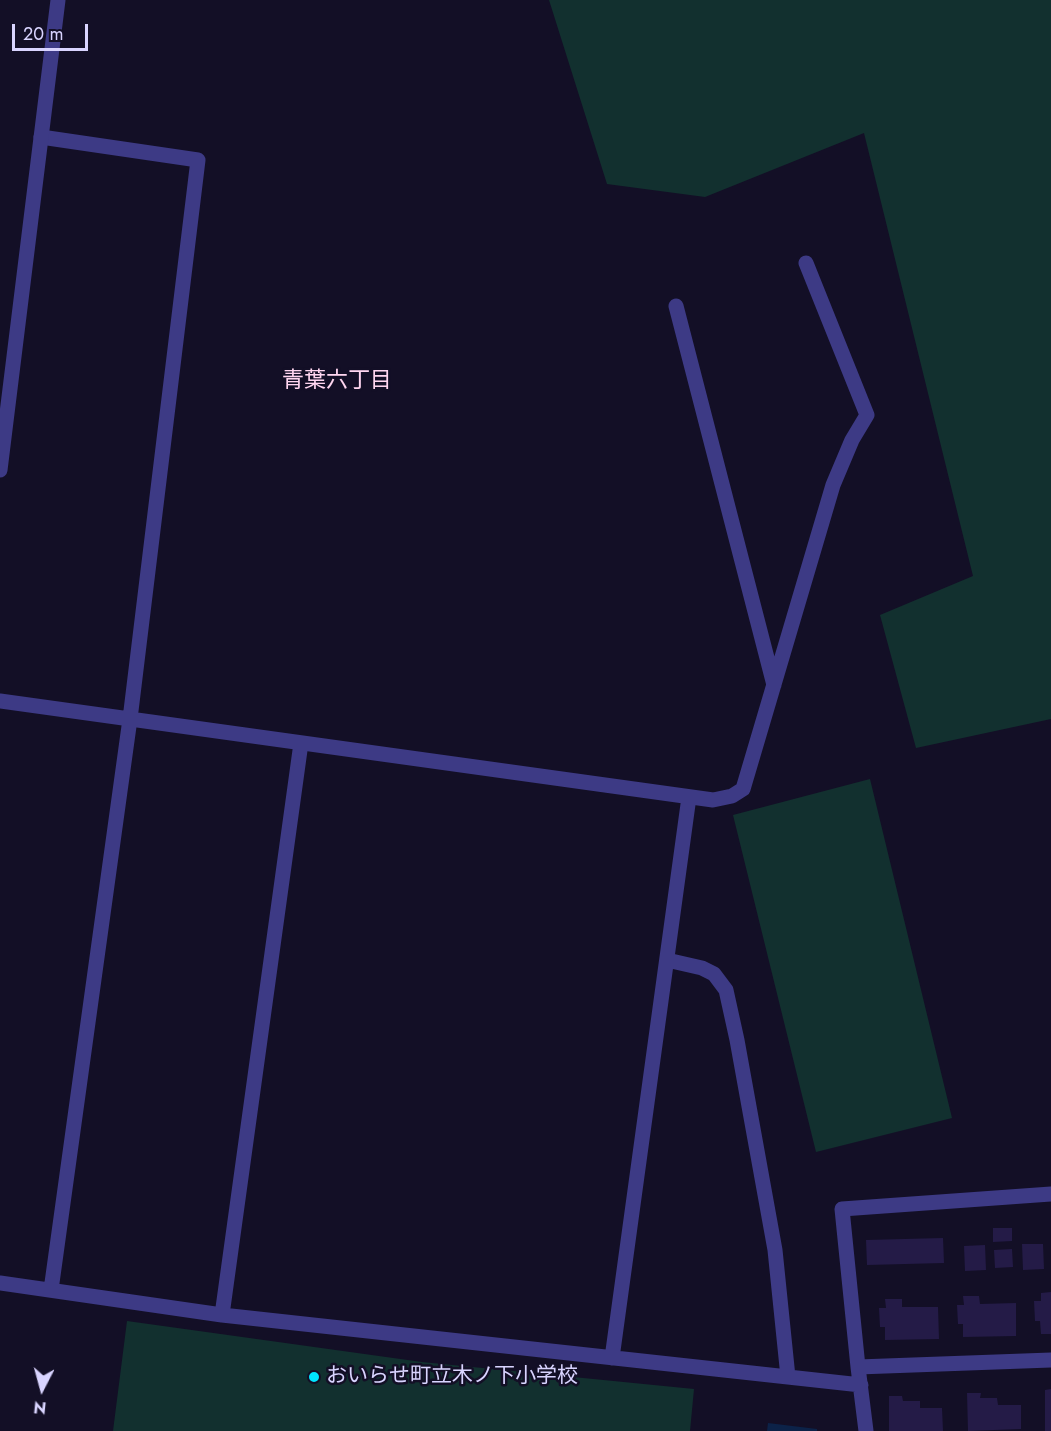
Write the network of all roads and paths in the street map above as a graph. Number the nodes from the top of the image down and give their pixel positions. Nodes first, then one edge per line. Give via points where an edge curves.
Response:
1 (58, 0) edge
2 (41, 137) junction
3 (806, 263) dead end
4 (676, 306) dead end
5 (1, 452) edge
6 (0, 470) edge
7 (774, 685) junction
8 (0, 701) edge
9 (130, 719) junction
10 (301, 742) junction
11 (690, 797) junction
12 (667, 960) junction
13 (1051, 1194) edge
14 (0, 1283) edge
15 (51, 1290) junction
16 (222, 1315) junction
17 (612, 1358) junction
18 (1051, 1360) edge
19 (858, 1367) junction
20 (788, 1377) junction
21 (861, 1385) junction
22 (866, 1431) edge

1 - 2 street
2 - 5 street
2 - 9 street via 198,160
3 - 7 street via 867,415 833,485
4 - 7 street
5 - 6 street
7 - 11 street via 743,789 713,800
8 - 9 street
9 - 10 street
9 - 15 street
10 - 11 street
10 - 16 street
11 - 12 street
12 - 17 street
12 - 20 street via 714,974 726,990 775,1251
13 - 19 street via 842,1209
14 - 15 street
15 - 16 street
16 - 17 street
17 - 20 street
18 - 19 street
19 - 21 street
20 - 21 street
21 - 22 street

